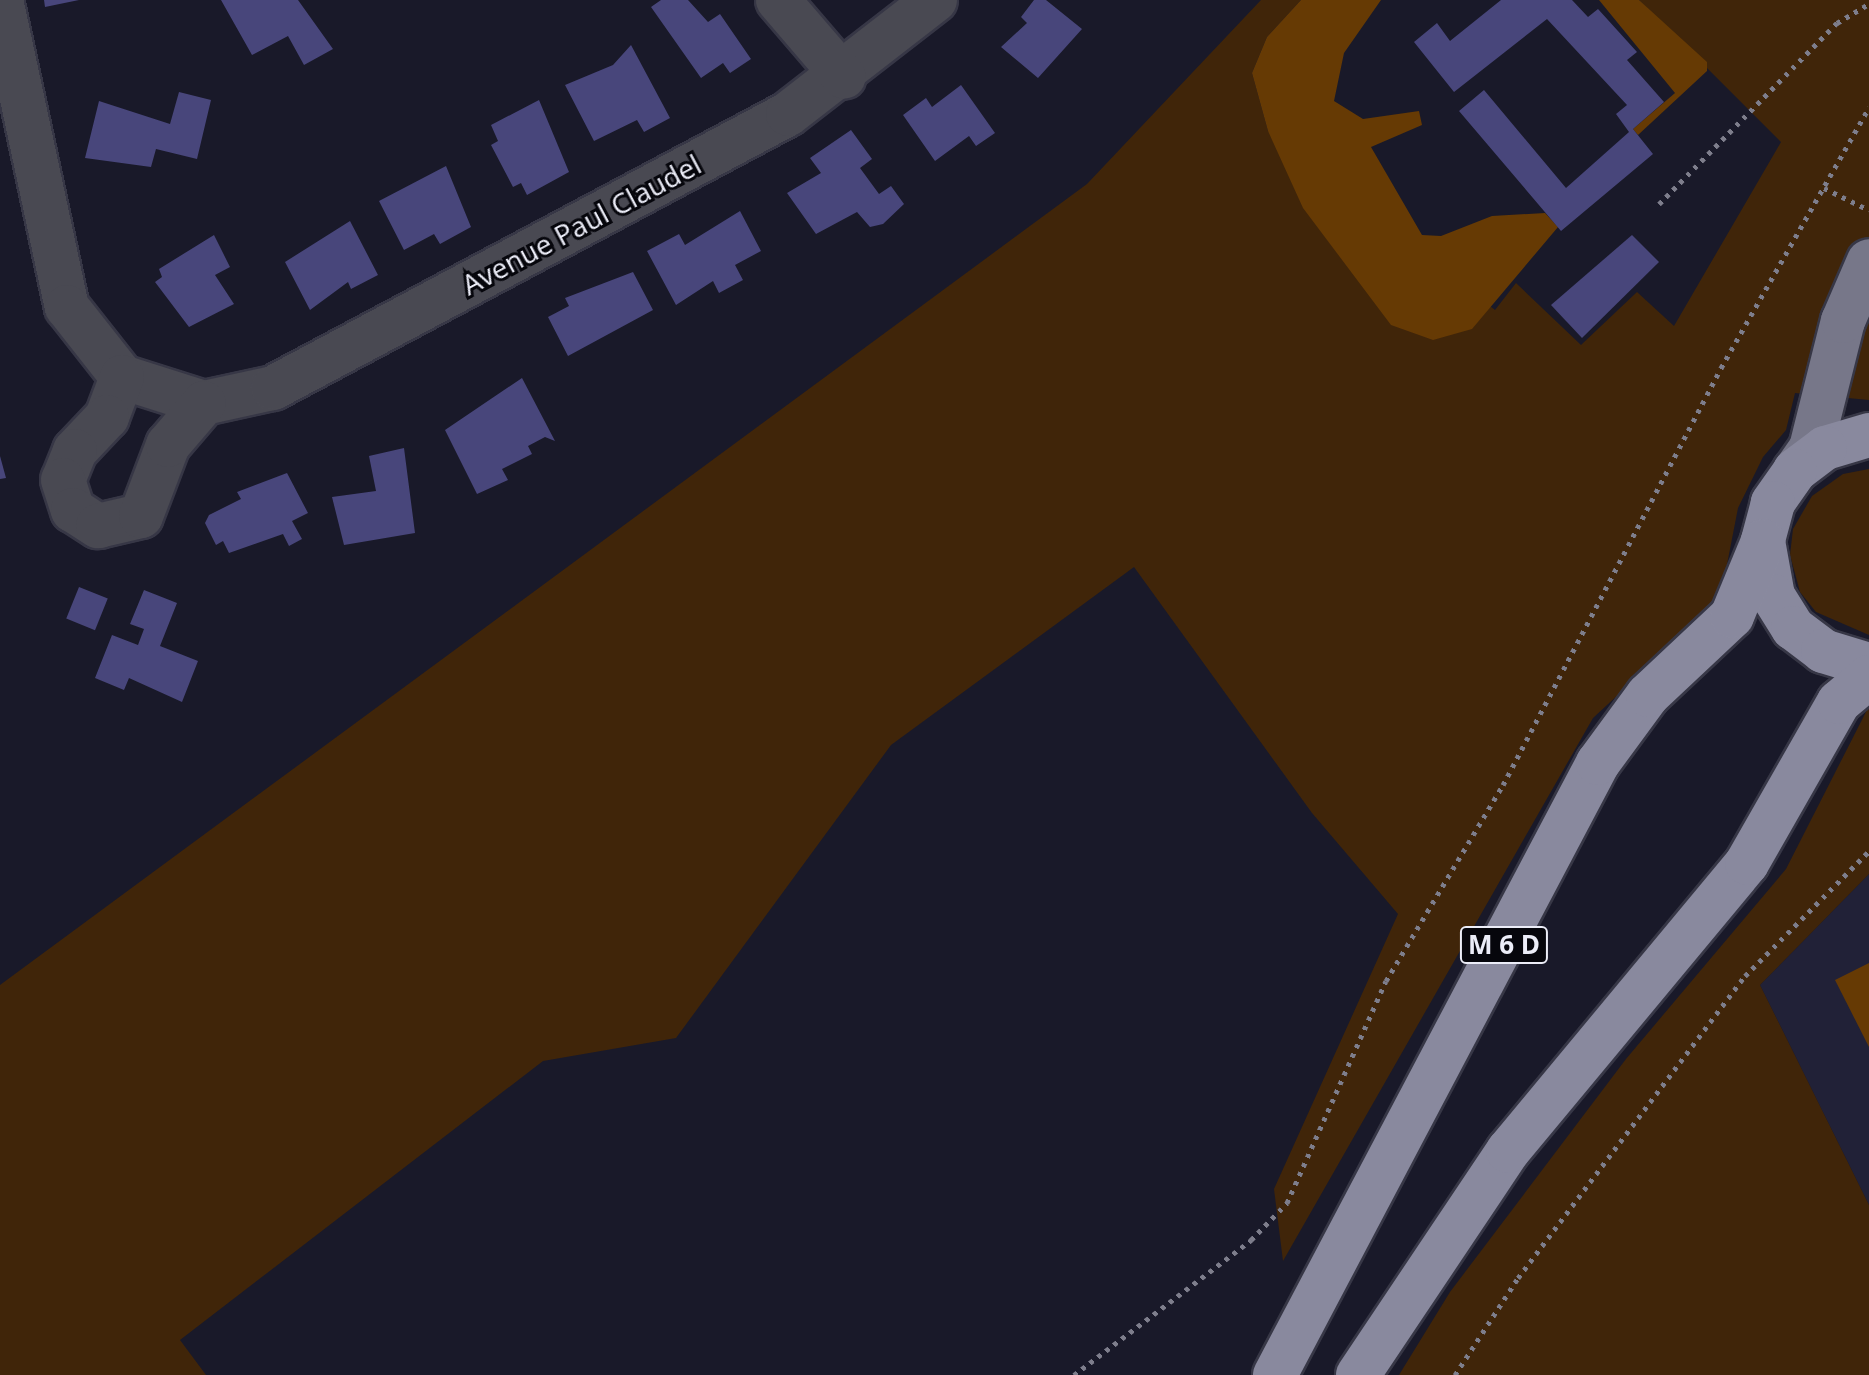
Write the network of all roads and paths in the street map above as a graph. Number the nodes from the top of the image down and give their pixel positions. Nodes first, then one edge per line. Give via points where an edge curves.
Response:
1 (1, 0) edge
2 (778, 0) edge
3 (935, 0) edge
4 (1869, 4) edge
5 (844, 77) junction
6 (1869, 107) edge
7 (1824, 188) junction
8 (1659, 204) dead end
9 (1869, 210) edge
10 (1869, 261) edge
11 (122, 377) junction
12 (204, 403) junction
13 (1824, 407) junction
14 (1865, 436) edge
15 (1795, 471) junction
16 (1763, 541) junction
17 (1869, 665) edge
18 (1869, 677) edge
19 (1869, 851) edge
20 (1074, 1375) edge
21 (1275, 1375) edge
22 (1358, 1375) edge
23 (1455, 1375) edge

1 - 11 street, Avenue Paul Claudel via 57,282 89,344
2 - 5 street
3 - 5 street, Avenue Paul Claudel
4 - 8 path via 1837,23
5 - 12 street, Avenue Paul Claudel via 788,114 273,388
6 - 7 path
7 - 9 path
7 - 20 path via 1503,785 1386,981 1287,1203 1251,1240
10 - 13 main road via 1843,321
11 - 12 street, Avenue Paul Claudel
11 - 12 street via 107,417 75,451 63,480 73,510 98,526 141,516 168,445
13 - 14 main road via 1836,425
13 - 15 main road via 1811,448
14 - 15 highway via 1825,448
15 - 16 highway via 1773,503
16 - 17 highway via 1773,596 1793,628 1823,651
16 - 21 highway, M 6 D via 1732,616 1648,695 1598,763
18 - 22 highway via 1839,702 1747,863 1508,1151
19 - 23 path via 1745,976 1518,1278

